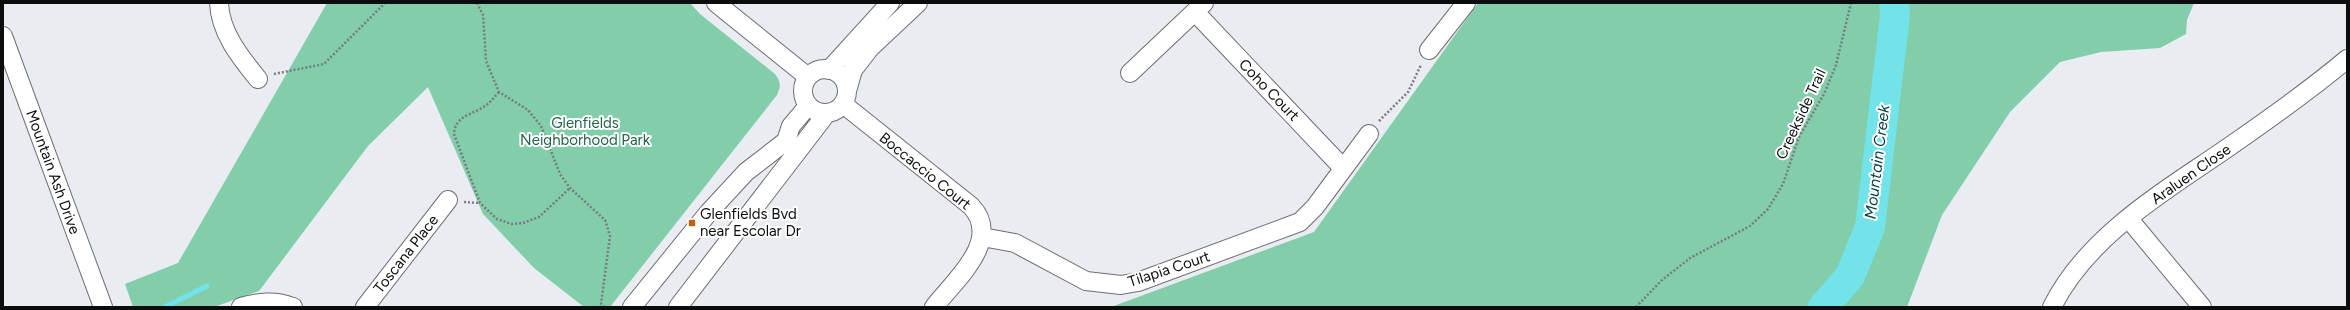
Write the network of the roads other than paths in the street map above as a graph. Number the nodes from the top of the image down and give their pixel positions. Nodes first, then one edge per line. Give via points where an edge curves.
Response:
1 (219, 3) edge
2 (716, 3) edge
3 (890, 3) edge
4 (918, 3) edge
5 (1200, 8) edge
6 (1461, 9) edge
7 (3, 36) edge
8 (1429, 50) road end
9 (2347, 58) edge
10 (829, 70) junction
11 (1130, 73) dead end
12 (808, 77) junction
13 (258, 79) road end
14 (845, 98) junction
15 (808, 106) junction
16 (827, 114) junction
17 (1369, 134) road end
18 (1343, 168) junction
19 (448, 200) dead end
20 (2128, 218) junction
21 (982, 237) junction
22 (102, 307) edge
23 (241, 307) edge
24 (293, 307) edge
25 (365, 307) edge
26 (632, 307) edge
27 (678, 307) edge
28 (934, 307) edge
29 (2052, 307) edge
30 (2202, 307) edge

1 - 13 street via 223,25 235,50
2 - 12 street
3 - 10 street
4 - 14 street via 870,48 853,70
5 - 11 street
5 - 18 street, Coho Court
6 - 8 street
7 - 22 street, Mountain Ash Drive
9 - 20 street, Araluen Close via 2253,130
10 - 12 street via 814,72
10 - 14 street via 841,77
12 - 15 street via 803,96
14 - 16 street via 837,110
14 - 21 street, Boccaccio Court via 970,206 980,220
15 - 16 street
15 - 26 street via 791,126 786,141 741,178 709,212
16 - 27 street
17 - 18 street
18 - 21 street, Tilapia Court via 1315,207 1300,222 1130,284 1086,281 1015,243
19 - 25 street, Toscana Place
20 - 29 street, Araluen Close via 2097,245 2061,290
20 - 30 street
21 - 28 street via 978,252
23 - 24 street via 257,302 283,303

